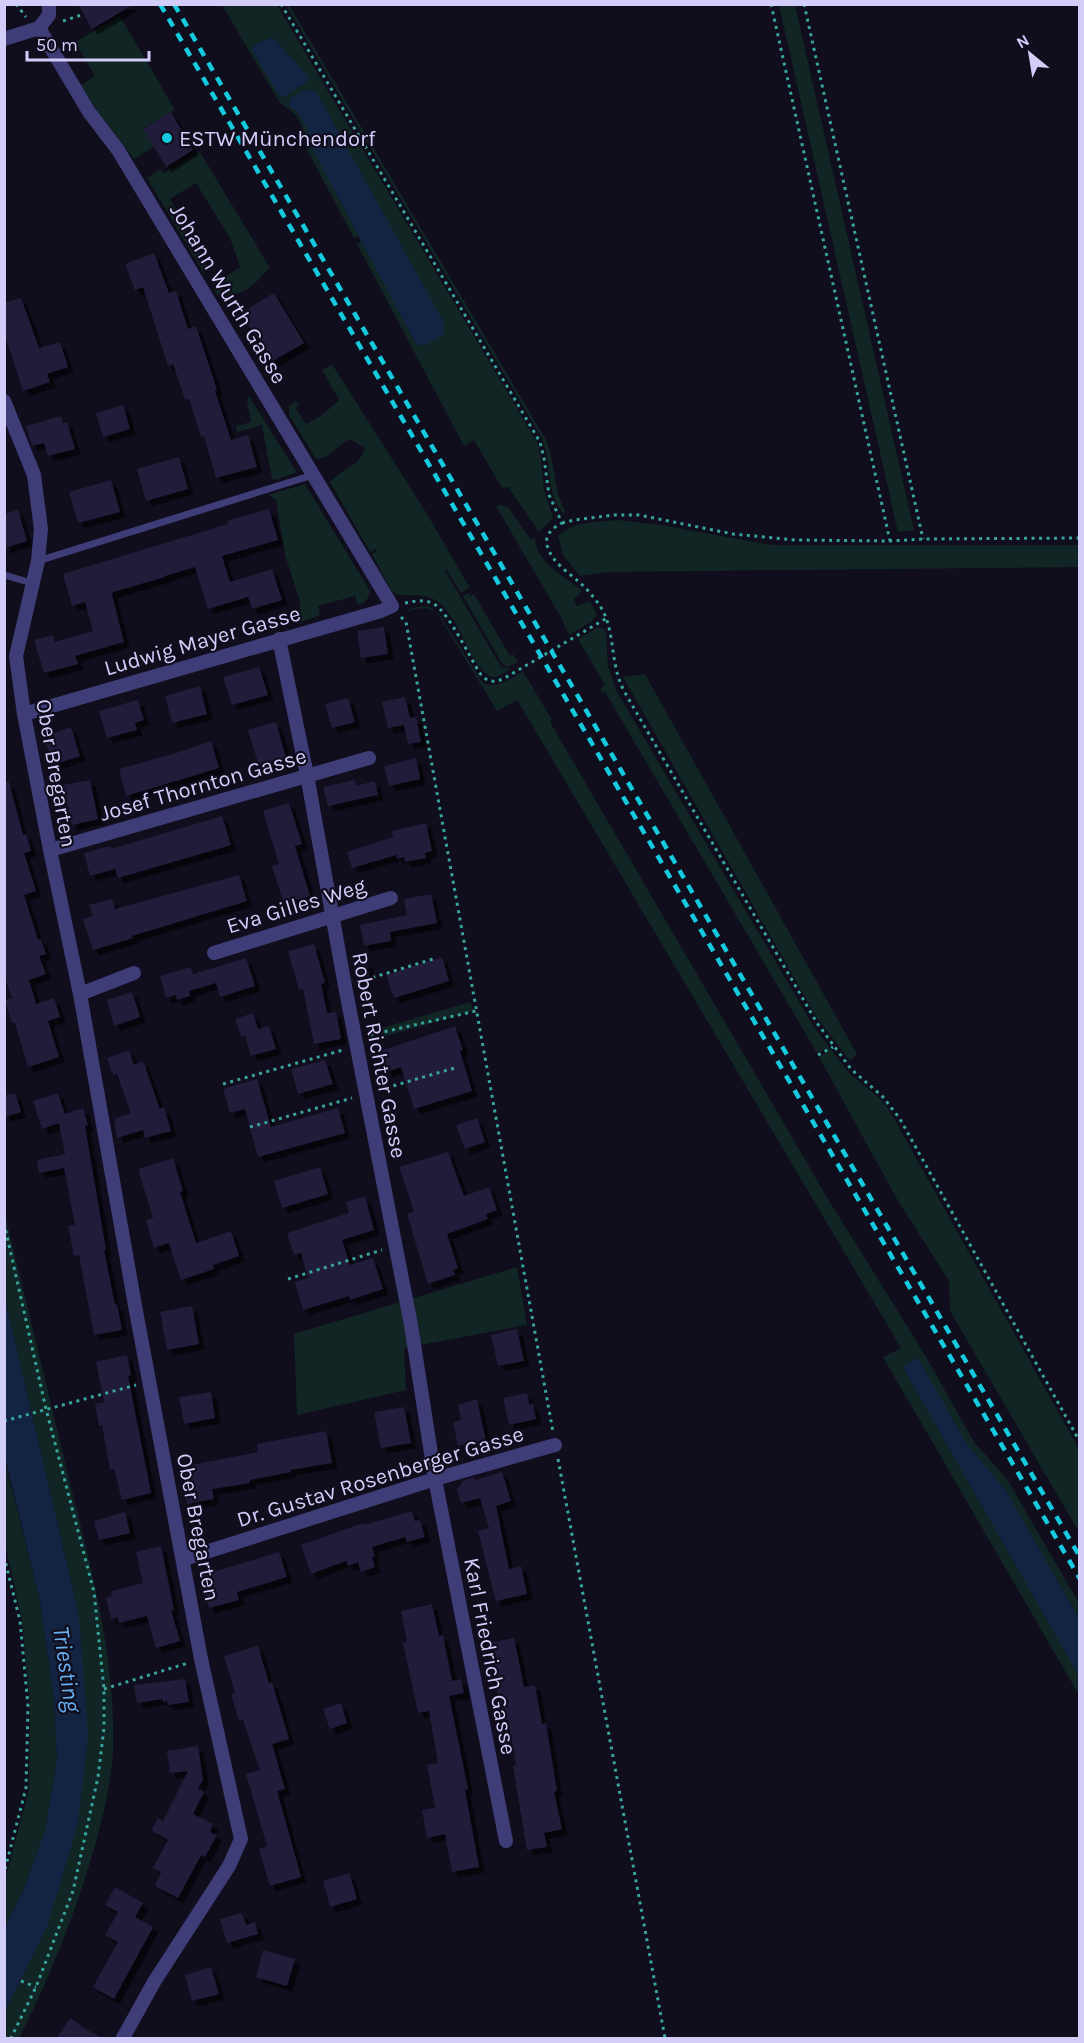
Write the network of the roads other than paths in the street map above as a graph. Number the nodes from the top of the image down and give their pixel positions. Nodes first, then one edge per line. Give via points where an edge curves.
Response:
1 (49, 4) edge
2 (39, 28) junction
3 (4, 39) edge
4 (4, 401) edge
5 (314, 475) junction
6 (38, 561) junction
7 (4, 574) edge
8 (32, 583) junction
9 (392, 606) joint
10 (279, 639) junction
11 (24, 714) junction
12 (369, 758) dead end
13 (308, 776) junction
14 (50, 850) junction
15 (391, 898) dead end
16 (332, 915) junction
17 (214, 953) dead end
18 (134, 973) dead end
19 (80, 994) junction
20 (555, 1444) road end
21 (435, 1479) junction
22 (184, 1559) junction
23 (506, 1841) dead end
24 (123, 2038) edge

1 - 2 street via 49,15
2 - 3 street
2 - 5 street, Johann Wurth Gasse via 89,112 118,150
4 - 6 street, Ober Bregarten via 34,475 42,529
5 - 6 lane
5 - 9 street, Johann Wurth Gasse
6 - 8 street, Ober Bregarten
7 - 8 lane
8 - 11 street, Ober Bregarten via 16,657
9 - 10 street, Ludwig Mayer Gasse
10 - 11 street, Ludwig Mayer Gasse
10 - 13 street, Robert Richter Gasse
11 - 14 street, Ober Bregarten
12 - 13 street, Josef Thornton Gasse
13 - 14 street, Josef Thornton Gasse
13 - 16 street, Robert Richter Gasse
14 - 19 street, Ober Bregarten
15 - 16 street, Eva Gilles Weg
16 - 17 street, Eva Gilles Weg
16 - 21 street, Robert Richter Gasse via 411,1325
18 - 19 street
19 - 22 street, Ober Bregarten
20 - 21 street, Dr. Gustav Rosenberger Gasse
21 - 22 street, Dr. Gustav Rosenberger Gasse
21 - 23 street, Karl Friedrich Gasse
22 - 24 street, Ober Bregarten via 240,1839 229,1866

